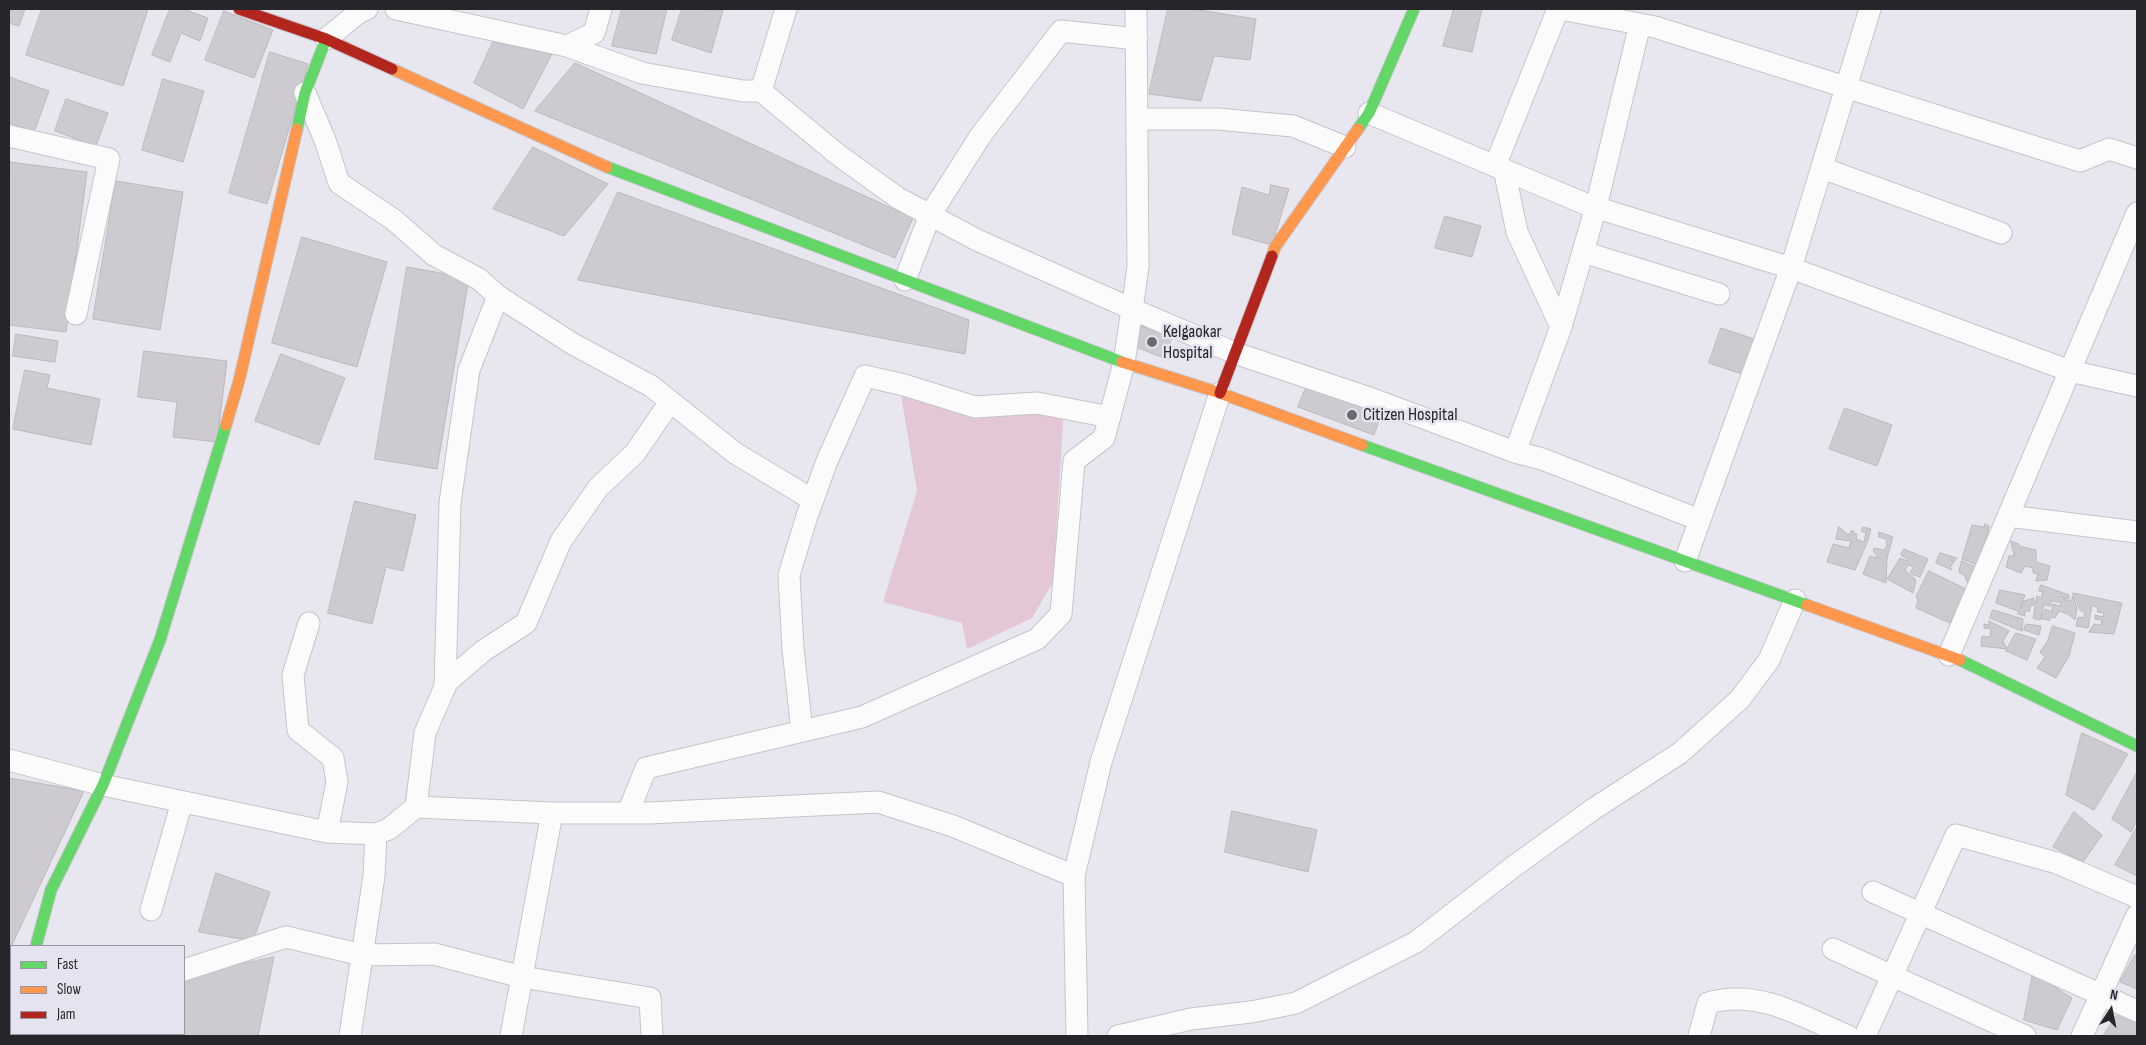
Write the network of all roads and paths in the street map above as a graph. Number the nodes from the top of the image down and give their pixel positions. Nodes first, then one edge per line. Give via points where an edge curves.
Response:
1 (239, 9) edge
2 (367, 9) edge
3 (396, 9) edge
4 (600, 9) edge
5 (786, 9) edge
6 (1136, 9) edge
7 (1414, 9) edge
8 (1560, 9) edge
9 (1870, 9) edge
10 (1640, 24) junction
11 (326, 39) junction
12 (1137, 39) junction
13 (567, 46) junction
14 (1846, 89) junction
15 (761, 91) junction
16 (305, 93) junction
17 (1369, 113) junction
18 (1137, 120) junction
19 (9, 136) edge
20 (1345, 147) junction
21 (2137, 158) edge
22 (1500, 168) junction
23 (1822, 168) junction
24 (1596, 207) junction
25 (2137, 212) edge
26 (930, 215) junction
27 (2001, 232) dead end
28 (1583, 252) junction
29 (1791, 268) junction
30 (905, 280) junction
31 (1719, 294) dead end
32 (498, 296) junction
33 (1132, 310) junction
34 (76, 314) dead end
35 (1561, 327) junction
36 (1235, 353) junction
37 (1124, 363) junction
38 (2070, 371) junction
39 (2137, 386) edge
40 (1220, 393) junction
41 (670, 402) junction
42 (1110, 417) junction
43 (1515, 452) junction
44 (813, 500) junction
45 (2008, 516) junction
46 (1700, 520) junction
47 (2137, 532) edge
48 (1685, 561) junction
49 (1794, 600) junction
50 (309, 622) dead end
51 (1949, 655) junction
52 (445, 687) junction
53 (802, 732) junction
54 (2137, 746) edge
55 (9, 760) edge
56 (103, 785) junction
57 (182, 802) junction
58 (416, 807) junction
59 (628, 813) junction
60 (552, 814) junction
61 (327, 832) junction
62 (376, 834) junction
63 (1074, 876) junction
64 (1873, 892) dead end
65 (2137, 897) edge
66 (151, 910) dead end
67 (1921, 913) junction
68 (2137, 915) edge
69 (36, 945) edge
70 (1833, 949) dead end
71 (362, 955) junction
72 (185, 970) edge
73 (522, 976) junction
74 (1892, 976) junction
75 (2101, 994) junction
76 (2137, 1010) edge
77 (1166, 1030) edge
78 (350, 1036) edge
79 (511, 1036) edge
80 (652, 1036) edge
81 (1077, 1036) edge
82 (1118, 1036) edge
83 (1699, 1036) edge
84 (1848, 1036) edge
85 (1865, 1036) edge
86 (2025, 1036) edge
87 (2082, 1036) edge

1 - 11 street
2 - 11 street
3 - 13 street
4 - 13 street via 594,33
5 - 15 street
6 - 12 street
7 - 17 street
8 - 10 street
8 - 22 street
9 - 14 street
10 - 14 street
10 - 24 street
11 - 16 street
11 - 30 street via 624,175
12 - 18 street
12 - 26 street via 1061,31 981,135
13 - 15 street via 642,73 742,91
14 - 21 street via 2080,161 2109,149
14 - 23 street
15 - 26 street via 837,154 898,198
16 - 32 street via 339,183 394,220 434,255 479,279
16 - 56 street via 239,381 160,640
17 - 20 street
17 - 22 street
18 - 20 street via 1218,119 1293,126
18 - 33 street via 1138,267
19 - 34 street via 109,159
20 - 36 street via 1275,248
22 - 24 street
22 - 35 street via 1517,232
23 - 27 street
23 - 29 street
24 - 28 street
24 - 29 street
25 - 38 street
26 - 30 street
26 - 33 street via 977,240
28 - 31 street
28 - 35 street
29 - 38 street
29 - 46 street
30 - 37 street
32 - 41 street via 573,344 652,386
32 - 52 street via 469,370 450,503
33 - 36 street
33 - 37 street
35 - 43 street
36 - 40 street
36 - 43 street
37 - 40 street
37 - 42 street
38 - 39 street
38 - 45 street
40 - 48 street
40 - 63 street via 1101,762
41 - 44 street via 734,453
41 - 52 street via 635,453 598,488 561,541 526,623 483,652
42 - 44 street via 1038,403 975,407 865,376
42 - 53 street via 1104,438 1074,461 1060,614 1037,638 862,717
43 - 46 street via 1542,459
44 - 53 street via 789,575
45 - 47 street
45 - 51 street
46 - 48 street
48 - 49 street
49 - 51 street
49 - 77 street via 1770,660 1740,699 1680,753 1592,810 1416,942 1296,1003 1191,1019
50 - 61 street via 292,674 298,730 333,758 337,782
51 - 54 street
52 - 58 street via 424,733
53 - 59 street via 646,768
55 - 56 street
56 - 57 street
56 - 69 street via 51,890
57 - 61 street
57 - 66 street
58 - 60 street
58 - 62 street via 389,829
59 - 60 street
59 - 63 street via 878,802 953,826
60 - 73 street
61 - 62 street
62 - 71 street via 374,876
63 - 81 street
64 - 67 street
65 - 67 street via 2057,863 1956,836
67 - 74 street
67 - 75 street
68 - 75 street
70 - 74 street
71 - 72 street via 286,937
71 - 73 street via 434,954
71 - 78 street
73 - 79 street
73 - 80 street via 650,998
74 - 85 street
74 - 86 street
75 - 76 street
75 - 87 street
77 - 82 street
83 - 84 street via 1708,1003 1726,998 1769,1002

